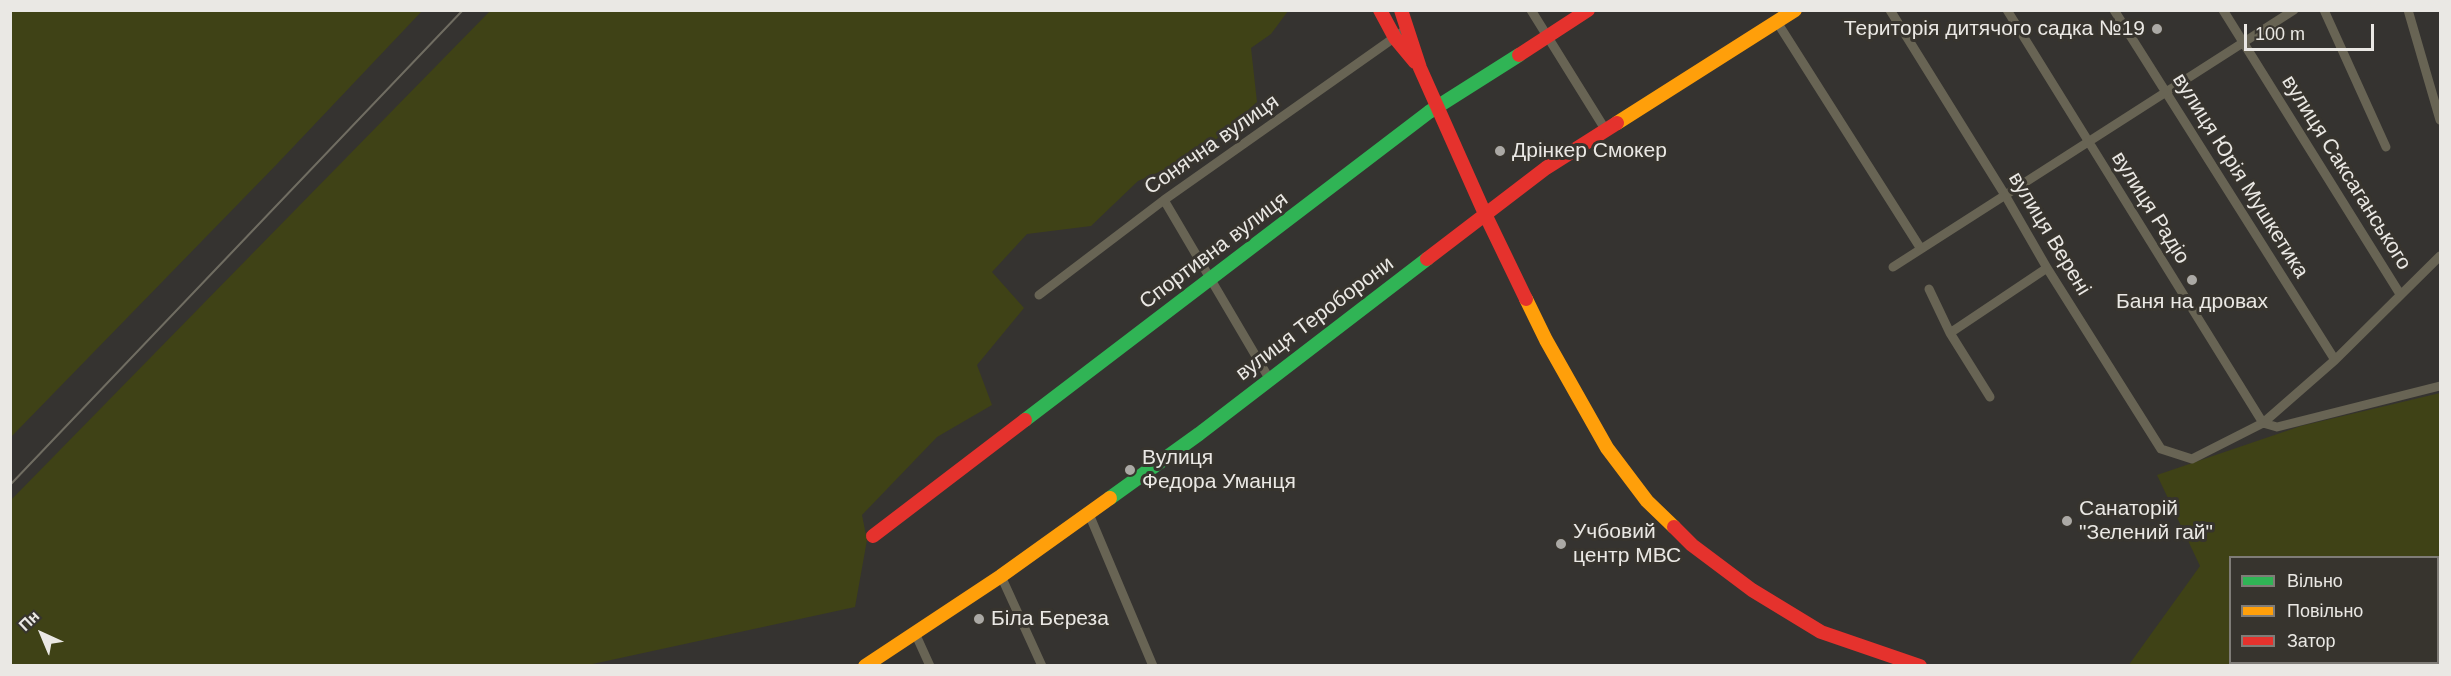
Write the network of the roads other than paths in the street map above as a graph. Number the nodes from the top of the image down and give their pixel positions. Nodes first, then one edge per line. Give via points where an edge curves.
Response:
1 (1380, 10) edge
2 (1401, 10) edge
3 (1531, 10) edge
4 (1588, 10) edge
5 (1795, 10) edge
6 (1890, 10) edge
7 (2007, 10) edge
8 (2114, 10) edge
9 (2223, 10) edge
10 (2294, 10) edge
11 (2324, 10) edge
12 (2408, 10) edge
13 (1777, 22) junction
14 (1408, 28) junction
15 (1546, 36) junction
16 (1395, 38) junction
17 (2244, 43) junction
18 (1420, 68) junction
19 (2167, 93) junction
20 (1439, 106) junction
21 (2440, 120) edge
22 (1605, 129) junction
23 (2088, 143) junction
24 (2386, 147) dead end
25 (2006, 195) junction
26 (1164, 201) junction
27 (1485, 214) junction
28 (1921, 249) junction
29 (2440, 256) edge
30 (1893, 267) dead end
31 (2047, 268) junction
32 (1210, 280) junction
33 (1929, 289) dead end
34 (2400, 294) junction
35 (1039, 295) dead end
36 (1950, 333) junction
37 (2335, 360) junction
38 (1270, 380) junction
39 (2440, 386) edge
40 (1990, 397) dead end
41 (2264, 423) junction
42 (1089, 514) junction
43 (873, 536) dead end
44 (1001, 576) junction
45 (915, 633) junction
46 (865, 666) edge
47 (930, 666) edge
48 (1042, 666) edge
49 (1153, 666) edge
50 (1920, 666) edge

1 - 16 main road
2 - 14 main road
3 - 15 street
4 - 15 main road, Спортивна вулиця
5 - 13 main road, вулиця Тероборони
6 - 25 street, вулиця Верені
7 - 23 street, вулиця Радіо
8 - 19 street, вулиця Юрія Мушкетика
9 - 17 street, вулиця Саксаганського
10 - 17 street
11 - 24 street
12 - 21 street
13 - 22 main road, вулиця Тероборони
13 - 28 street
14 - 16 street, Сонячна вулиця
14 - 18 main road
15 - 20 main road, Спортивна вулиця
15 - 22 street
16 - 18 main road
16 - 26 street, Сонячна вулиця
17 - 19 street
17 - 34 street, вулиця Саксаганського
18 - 20 main road
19 - 23 street
19 - 37 street, вулиця Юрія Мушкетика
20 - 27 main road
20 - 32 main road, Спортивна вулиця
22 - 27 main road, вулиця Тероборони
23 - 25 street
23 - 41 street, вулиця Радіо
25 - 28 street
25 - 31 street, вулиця Верені
26 - 32 street
26 - 35 street, Сонячна вулиця
27 - 38 main road, вулиця Тероборони
27 - 50 main road via 1576,394 1607,448 1647,501 1692,545 1752,590 1821,632
28 - 30 street
29 - 34 street
31 - 36 street
31 - 41 street, вулиця Верені via 2161,449 2192,459
32 - 38 street
32 - 43 main road, Спортивна вулиця
33 - 36 street
34 - 37 street
36 - 40 street
37 - 41 street
38 - 42 main road, вулиця Тероборони
39 - 41 street via 2277,427
42 - 44 main road, вулиця Тероборони
42 - 49 street
44 - 45 main road, вулиця Тероборони
44 - 48 street
45 - 46 main road, вулиця Тероборони
45 - 47 street

